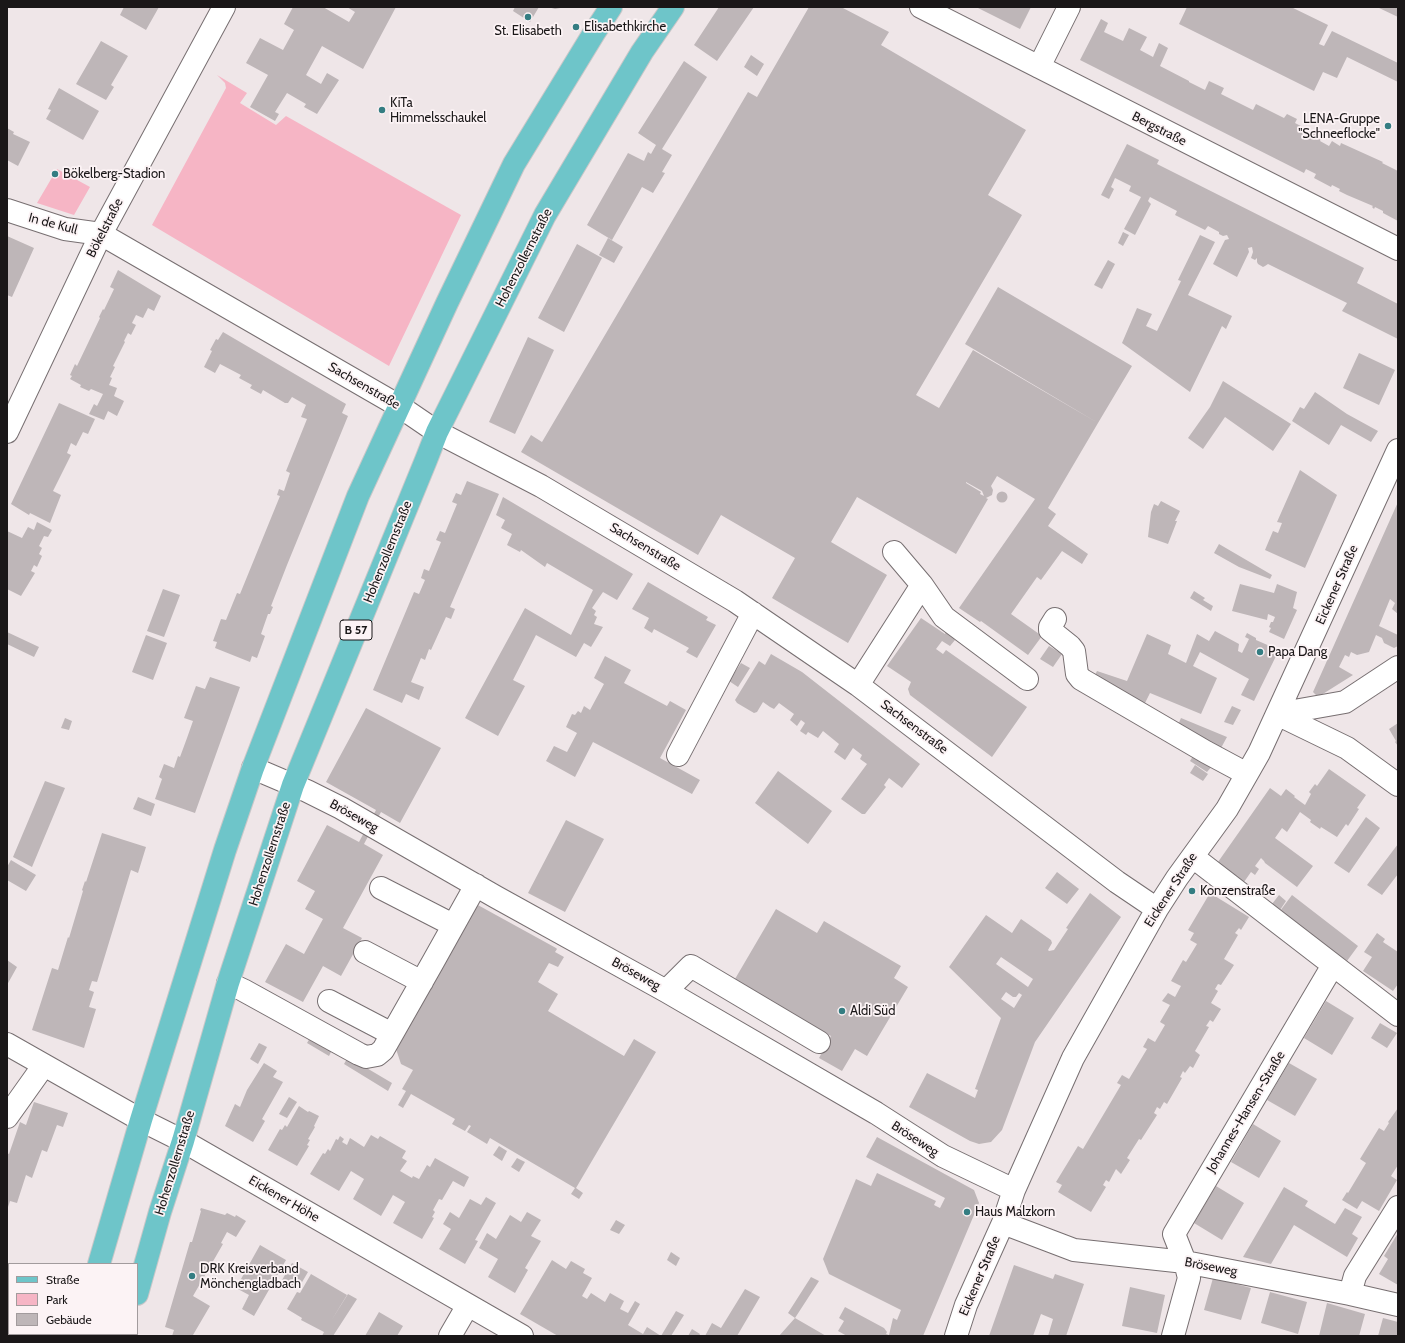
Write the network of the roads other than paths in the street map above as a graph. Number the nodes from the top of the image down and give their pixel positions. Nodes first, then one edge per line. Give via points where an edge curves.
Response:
1 (224, 7) edge
2 (612, 7) edge
3 (673, 7) edge
4 (921, 7) edge
5 (1069, 7) edge
6 (1039, 67) junction
7 (7, 210) edge
8 (101, 234) junction
9 (1398, 249) edge
10 (399, 406) junction
11 (7, 432) edge
12 (437, 432) junction
13 (1398, 450) edge
14 (894, 552) dead end
15 (922, 585) junction
16 (753, 613) junction
17 (1056, 619) dead end
18 (1398, 667) edge
19 (1027, 679) dead end
20 (858, 685) junction
21 (1277, 714) junction
22 (678, 755) dead end
23 (253, 768) junction
24 (1247, 774) junction
25 (293, 785) junction
26 (1398, 785) edge
27 (1193, 857) junction
28 (476, 885) junction
29 (381, 888) dead end
30 (1157, 909) junction
31 (453, 926) junction
32 (365, 952) dead end
33 (1333, 965) junction
34 (422, 982) junction
35 (228, 983) junction
36 (666, 991) junction
37 (329, 1001) dead end
38 (1398, 1015) edge
39 (392, 1034) junction
40 (819, 1042) dead end
41 (7, 1044) edge
42 (44, 1065) junction
43 (7, 1117) edge
44 (141, 1120) junction
45 (183, 1141) junction
46 (1014, 1190) junction
47 (1398, 1207) edge
48 (1003, 1223) junction
49 (1185, 1262) junction
50 (99, 1263) edge
51 (138, 1290) edge
52 (1350, 1294) junction
53 (468, 1305) junction
54 (1398, 1305) edge
55 (450, 1336) edge
56 (522, 1336) edge
57 (956, 1336) edge
58 (1173, 1336) edge

1 - 8 street, Bökelstraße
2 - 10 main road via 514,164
3 - 12 main road, Hohenzollernstraße / B 57 via 642,52 545,215
4 - 6 street, Bergstraße
5 - 6 street
6 - 9 street, Bergstraße
7 - 8 street, In de Kull via 66,229
8 - 10 street, Sachsenstraße
8 - 11 street, Bökelstraße
10 - 12 street, Sachsenstraße
10 - 23 main road via 358,496
12 - 16 street, Sachsenstraße via 541,486
12 - 25 main road, Hohenzollernstraße / B 57
13 - 21 street, Eickener Straße
14 - 15 street
15 - 19 street via 944,617
15 - 20 street
16 - 20 street, Sachsenstraße
16 - 22 street
17 - 24 street via 1050,630 1074,652 1077,674 1081,680
18 - 21 street via 1345,702
20 - 30 street, Sachsenstraße via 1117,882
21 - 24 street, Eickener Straße via 1260,754
21 - 26 street via 1347,748
23 - 25 street, Bröseweg
23 - 44 main road
24 - 27 street, Eickener Straße via 1227,809
25 - 28 street, Bröseweg via 341,808
25 - 35 main road, Hohenzollernstraße / B 57
27 - 30 street, Eickener Straße
27 - 33 street
28 - 31 street
28 - 36 street, Bröseweg
29 - 31 street
30 - 46 street, Eickener Straße via 1073,1058
31 - 34 street
32 - 34 street
33 - 38 street
33 - 49 street, Johannes-Hansen-Straße via 1174,1234
34 - 39 street
35 - 39 street via 366,1057 377,1055 383,1050
35 - 45 main road, Hohenzollernstraße / B 57
36 - 40 street via 691,966
36 - 46 street, Bröseweg via 876,1113 943,1156
37 - 39 street
41 - 42 street, Eickener Höhe
42 - 43 street
42 - 44 street, Eickener Höhe
44 - 45 street, Eickener Höhe
44 - 50 main road
45 - 51 main road, Hohenzollernstraße / B 57
45 - 53 street, Eickener Höhe
46 - 48 street, Eickener Straße
47 - 52 street via 1355,1276
48 - 49 street, Bröseweg via 1074,1250
48 - 57 street, Eickener Straße via 966,1306
49 - 52 street, Bröseweg
49 - 58 street via 1189,1278
52 - 54 street, Bröseweg
53 - 55 street
53 - 56 street, Eickener Höhe

